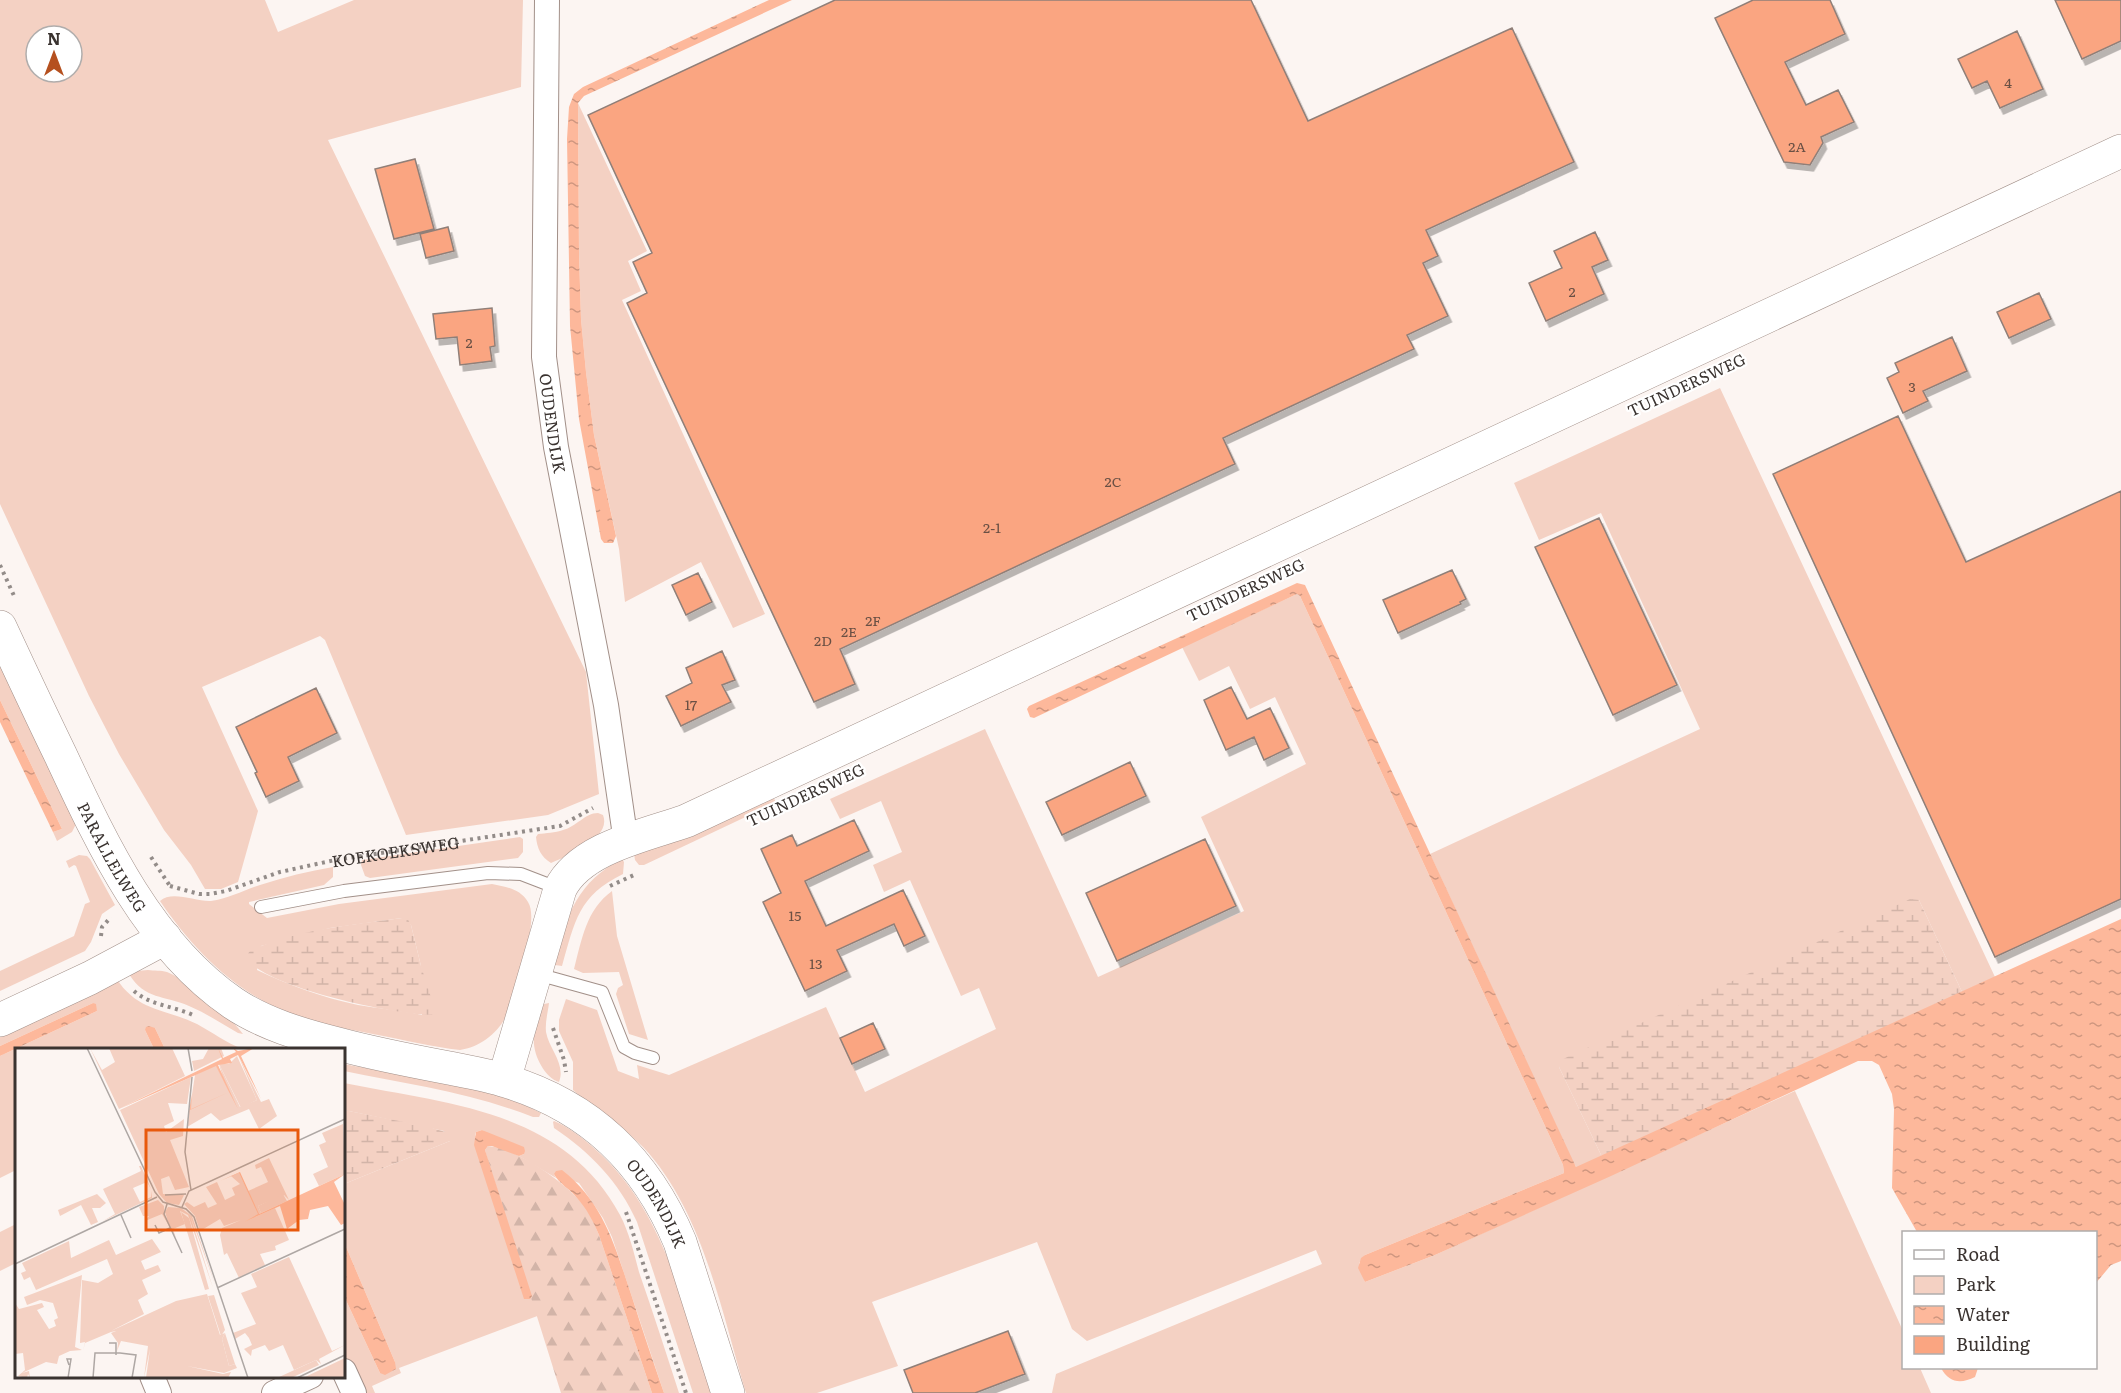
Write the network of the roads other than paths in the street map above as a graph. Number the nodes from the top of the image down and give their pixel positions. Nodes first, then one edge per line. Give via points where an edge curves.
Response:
1 (548, 0) edge
2 (2121, 151) edge
3 (0, 627) edge
4 (626, 842) junction
5 (560, 889) junction
6 (261, 907) dead end
7 (165, 939) junction
8 (549, 978) junction
9 (0, 1020) edge
10 (290, 1041) edge
11 (653, 1058) dead end
12 (504, 1080) junction
13 (345, 1373) edge
14 (152, 1378) edge
15 (309, 1378) edge
16 (159, 1393) edge
17 (274, 1393) edge
18 (354, 1393) edge
19 (728, 1393) edge

1 - 4 street, OUDENDIJK via 543,357 556,447 606,705
2 - 4 street, TUINDERSWEG via 686,821
3 - 7 street, PARALLELWEG via 118,870
4 - 5 street, TUINDERSWEG via 578,866
5 - 6 lane, KOEKOEKSWEG via 521,874 488,873 344,891
5 - 8 street, TUINDERSWEG
7 - 9 street
7 - 10 street, PARALLELWEG via 195,972
8 - 11 lane via 602,992 624,1047
8 - 12 street, TUINDERSWEG
10 - 12 street, PARALLELWEG via 354,1048
12 - 19 street, OUDENDIJK via 559,1102 587,1119 633,1161 660,1199 680,1242
13 - 18 street
14 - 16 street
15 - 17 street

